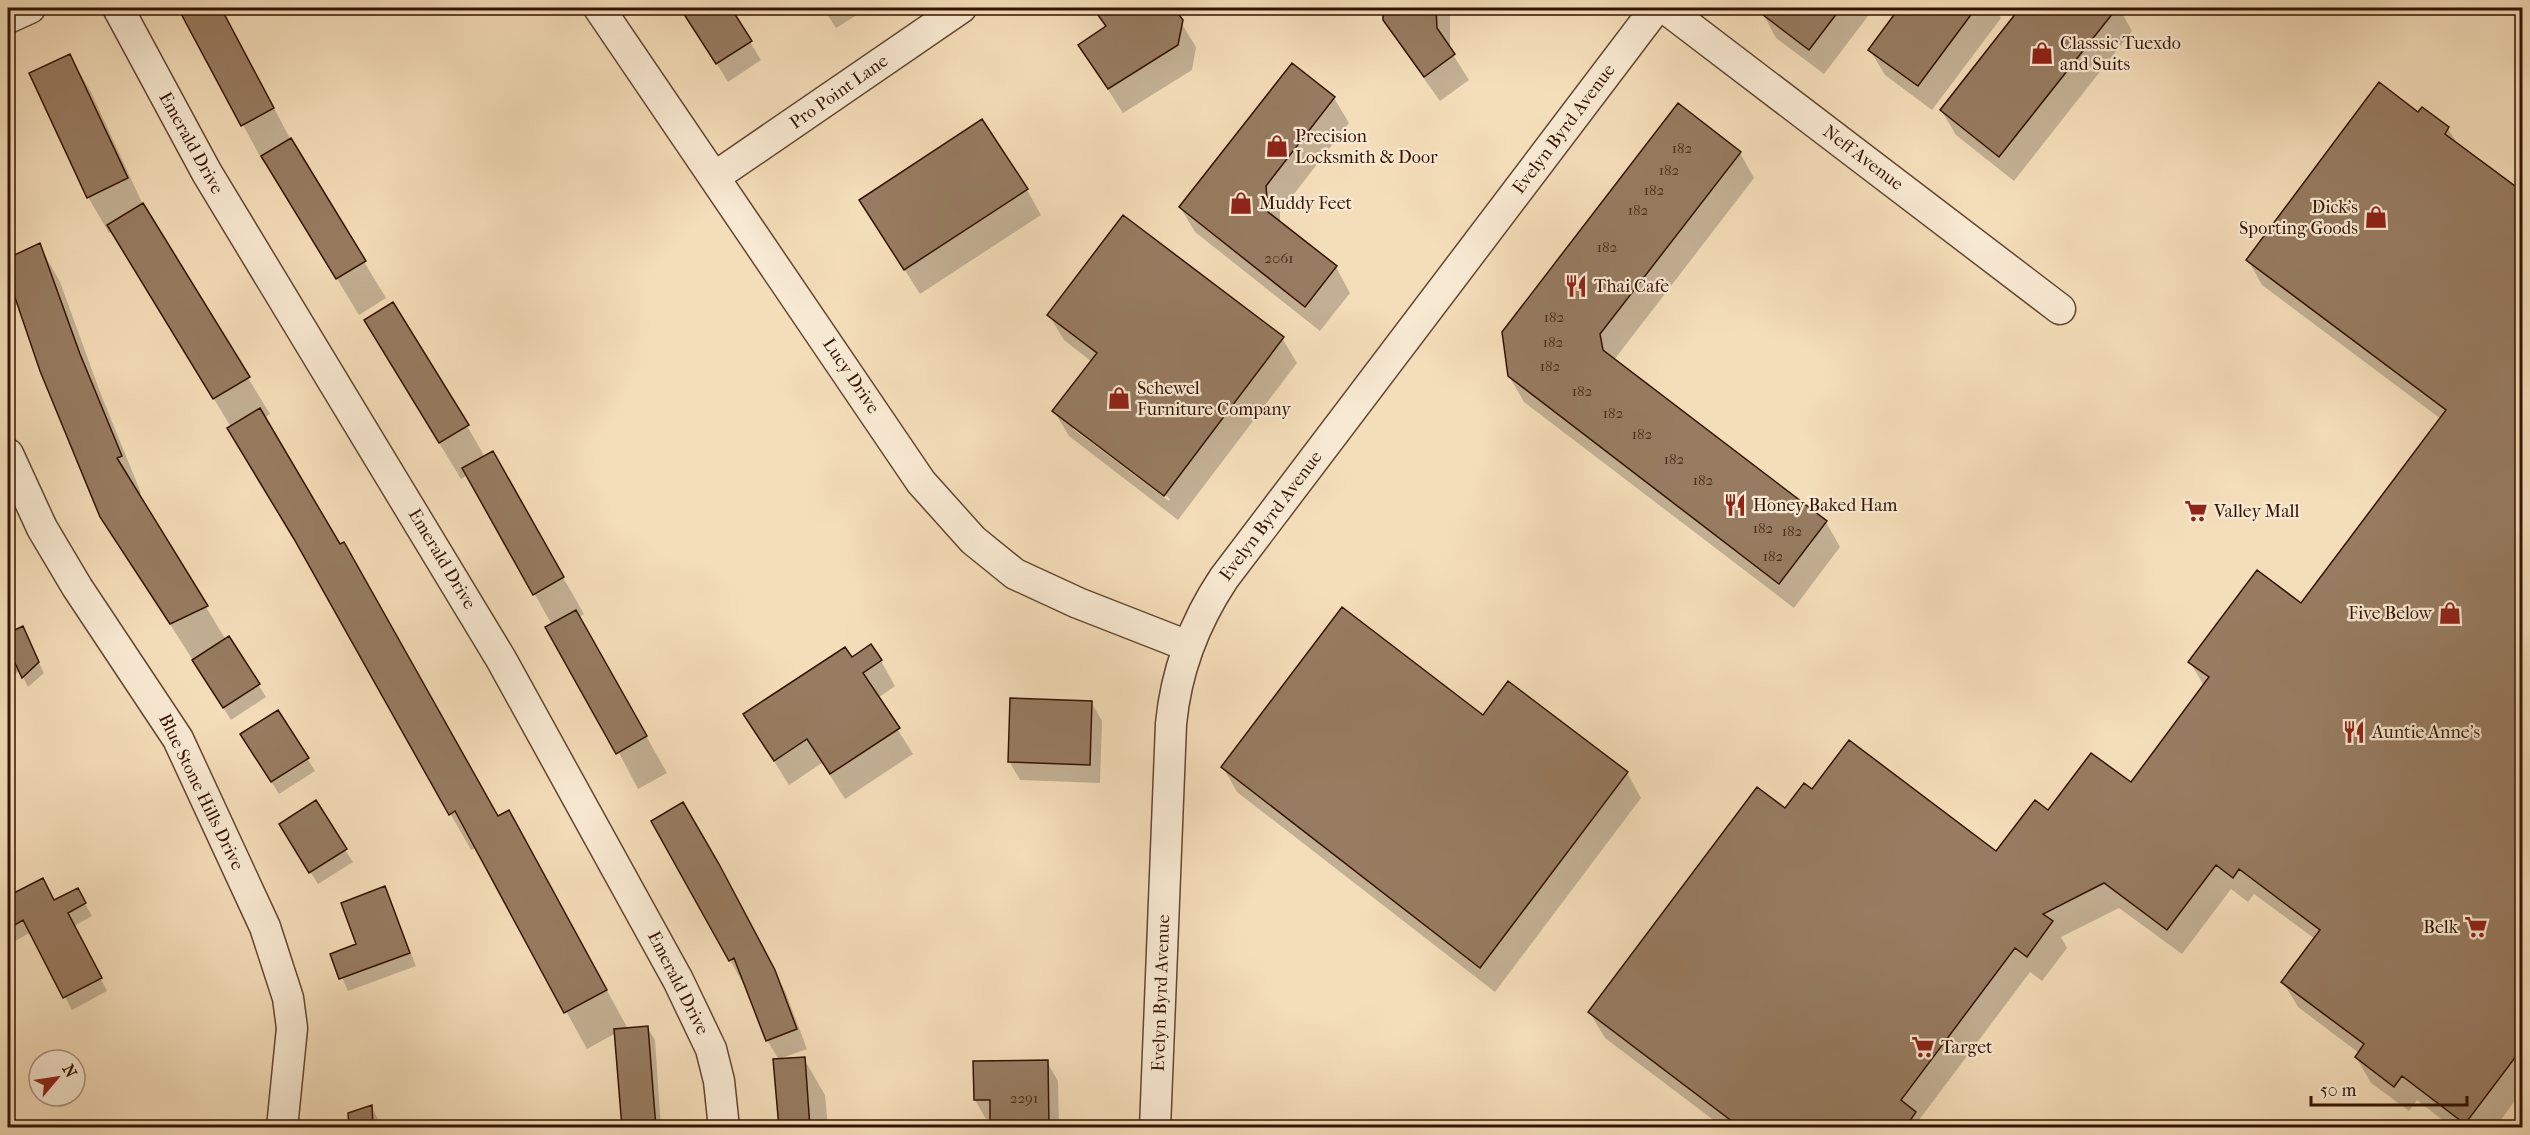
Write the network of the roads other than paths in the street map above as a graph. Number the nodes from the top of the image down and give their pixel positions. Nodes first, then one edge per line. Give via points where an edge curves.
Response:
1 (30, 8) edge
2 (118, 8) edge
3 (599, 8) edge
4 (961, 8) edge
5 (1656, 8) edge
6 (1665, 8) edge
7 (8, 18) edge
8 (716, 176) junction
9 (2060, 309) dead end
10 (10, 469) edge
11 (1188, 646) junction
12 (282, 1128) edge
13 (724, 1128) edge
14 (1155, 1128) edge

1 - 7 street
2 - 13 street, Emerald Drive via 207,173 501,659 678,980 711,1049
3 - 8 street, Lucy Drive
4 - 8 street, Pro Point Lane
5 - 11 street, Evelyn Byrd Avenue via 1224,578
6 - 9 street, Neff Avenue
8 - 11 street, Lucy Drive via 921,482 958,526 1015,574
10 - 12 street, Blue Stone Hills Drive via 77,587 178,739 265,927 288,998 292,1028
11 - 14 street, Evelyn Byrd Avenue via 1175,690 1171,724

